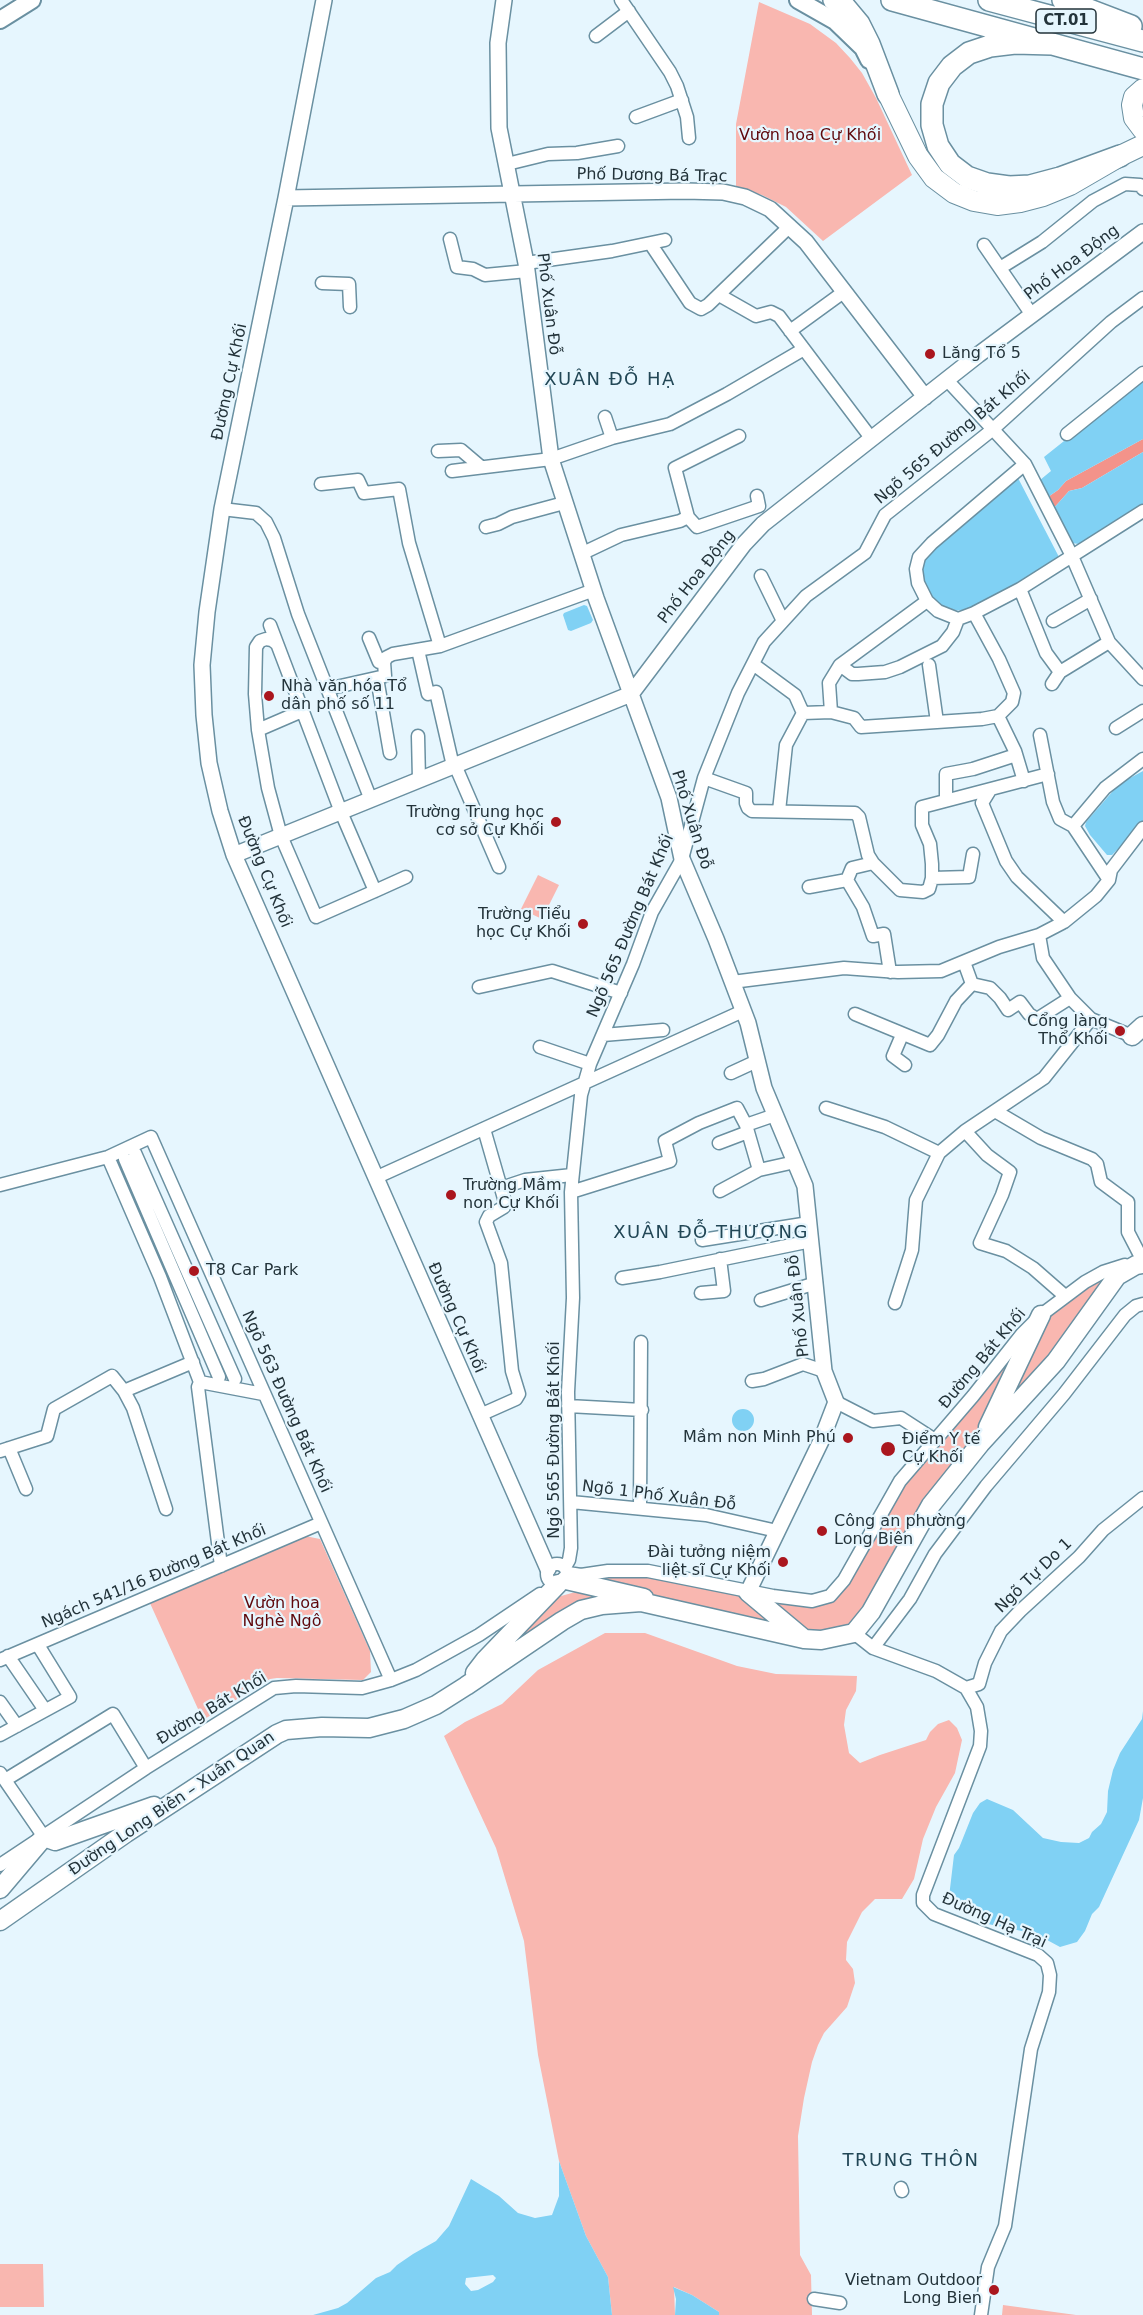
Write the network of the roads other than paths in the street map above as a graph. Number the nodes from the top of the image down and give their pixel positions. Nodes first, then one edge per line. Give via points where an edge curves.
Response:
1 (32, 0) edge
2 (324, 0) edge
3 (504, 0) edge
4 (621, 0) edge
5 (798, 0) edge
6 (834, 0) edge
7 (892, 0) edge
8 (990, 0) edge
9 (1063, 0) edge
10 (628, 11) junction
11 (0, 20) edge
12 (1143, 30) edge
13 (596, 36) dead end
14 (1143, 41) edge
15 (1052, 44) junction
16 (1137, 68) edge
17 (1143, 89) edge
18 (888, 94) junction
19 (682, 100) junction
20 (636, 117) dead end
21 (1143, 130) edge
22 (689, 138) dead end
23 (1143, 145) edge
24 (618, 146) dead end
25 (1119, 156) junction
26 (507, 164) junction
27 (1143, 189) edge
28 (512, 194) junction
29 (286, 198) junction
30 (790, 226) junction
31 (1143, 232) edge
32 (450, 239) dead end
33 (665, 240) dead end
34 (984, 245) dead end
35 (652, 246) dead end
36 (526, 267) junction
37 (1000, 268) junction
38 (322, 283) dead end
39 (845, 291) junction
40 (719, 295) junction
41 (1143, 298) edge
42 (351, 307) dead end
43 (1032, 315) junction
44 (790, 331) junction
45 (804, 349) junction
46 (1143, 373) edge
47 (947, 380) junction
48 (925, 397) junction
49 (604, 417) dead end
50 (992, 430) junction
51 (1066, 434) dead end
52 (739, 436) dead end
53 (612, 438) junction
54 (871, 438) junction
55 (438, 451) dead end
56 (551, 459) junction
57 (1025, 464) junction
58 (481, 467) junction
59 (452, 471) dead end
60 (321, 484) dead end
61 (757, 496) dead end
62 (564, 502) junction
63 (222, 509) junction
64 (1143, 511) edge
65 (688, 517) junction
66 (486, 527) dead end
67 (583, 553) junction
68 (1071, 554) junction
69 (761, 576) dead end
70 (1020, 589) junction
71 (594, 590) junction
72 (1091, 599) junction
73 (927, 601) junction
74 (974, 613) junction
75 (958, 619) junction
76 (783, 621) junction
77 (1053, 621) dead end
78 (270, 625) dead end
79 (369, 638) dead end
80 (1109, 642) junction
81 (277, 644) junction
82 (440, 646) junction
83 (418, 650) junction
84 (390, 656) junction
85 (753, 664) junction
86 (840, 665) junction
87 (929, 665) dead end
88 (1060, 672) junction
89 (624, 675) junction
90 (643, 677) junction
91 (377, 678) junction
92 (1143, 678) edge
93 (1052, 684) dead end
94 (327, 688) junction
95 (631, 694) junction
96 (302, 711) junction
97 (1143, 711) edge
98 (803, 712) junction
99 (831, 712) junction
100 (998, 716) junction
101 (937, 722) junction
102 (1116, 729) dead end
103 (258, 730) junction
104 (1040, 735) dead end
105 (418, 736) dead end
106 (390, 753) dead end
107 (1016, 755) junction
108 (1143, 759) edge
109 (454, 766) junction
110 (1048, 774) junction
111 (704, 778) junction
112 (419, 780) junction
113 (1024, 781) junction
114 (990, 790) junction
115 (371, 800) junction
116 (946, 800) junction
117 (778, 811) junction
118 (341, 812) junction
119 (1073, 826) junction
120 (1143, 828) edge
121 (281, 836) junction
122 (973, 854) dead end
123 (234, 855) junction
124 (682, 859) junction
125 (873, 863) junction
126 (499, 867) dead end
127 (406, 877) dead end
128 (847, 880) junction
129 (1109, 880) junction
130 (930, 883) junction
131 (809, 887) dead end
132 (375, 891) junction
133 (1064, 922) junction
134 (1039, 935) junction
135 (964, 962) junction
136 (890, 972) junction
137 (732, 982) junction
138 (972, 984) junction
139 (479, 987) dead end
140 (621, 993) junction
141 (1070, 998) junction
142 (743, 1011) junction
143 (855, 1014) dead end
144 (1143, 1018) edge
145 (1091, 1019) junction
146 (663, 1030) dead end
147 (1138, 1031) edge
148 (603, 1035) junction
149 (902, 1035) junction
150 (540, 1047) dead end
151 (757, 1061) junction
152 (590, 1064) junction
153 (905, 1065) dead end
154 (731, 1073) dead end
155 (585, 1083) junction
156 (826, 1108) dead end
157 (995, 1112) junction
158 (775, 1115) junction
159 (484, 1129) junction
160 (747, 1129) junction
161 (965, 1131) junction
162 (718, 1143) dead end
163 (939, 1153) junction
164 (108, 1156) junction
165 (130, 1156) dead end
166 (795, 1162) junction
167 (759, 1170) junction
168 (573, 1175) junction
169 (375, 1178) junction
170 (0, 1185) edge
171 (501, 1188) junction
172 (720, 1191) dead end
173 (571, 1192) junction
174 (809, 1223) junction
175 (702, 1240) dead end
176 (811, 1240) junction
177 (204, 1256) junction
178 (720, 1259) junction
179 (1143, 1262) edge
180 (174, 1270) junction
181 (622, 1278) dead end
182 (816, 1283) junction
183 (701, 1293) dead end
184 (1065, 1296) junction
185 (761, 1300) dead end
186 (896, 1303) dead end
187 (1143, 1304) edge
188 (1041, 1315) junction
189 (641, 1342) dead end
190 (193, 1362) junction
191 (824, 1371) junction
192 (219, 1377) dead end
193 (235, 1379) dead end
194 (752, 1381) dead end
195 (200, 1382) junction
196 (124, 1391) junction
197 (263, 1394) junction
198 (836, 1402) junction
199 (568, 1406) junction
200 (642, 1410) junction
201 (480, 1415) junction
202 (935, 1440) junction
203 (980, 1444) junction
204 (4, 1449) edge
205 (26, 1489) dead end
206 (1143, 1498) edge
207 (571, 1502) junction
208 (640, 1508) junction
209 (166, 1509) dead end
210 (321, 1523) junction
211 (777, 1531) junction
212 (221, 1566) junction
213 (559, 1576) junction
214 (748, 1592) junction
215 (676, 1611) junction
216 (854, 1633) junction
217 (804, 1639) junction
218 (38, 1645) junction
219 (873, 1648) junction
220 (4, 1658) edge
221 (391, 1680) junction
222 (466, 1686) junction
223 (966, 1688) junction
224 (0, 1702) edge
225 (45, 1710) junction
226 (17, 1726) junction
227 (0, 1735) edge
228 (146, 1768) junction
229 (3, 1777) edge
230 (178, 1798) junction
231 (44, 1837) junction
232 (0, 1865) edge
233 (0, 1889) edge
234 (0, 1921) edge
235 (814, 2299) dead end
236 (840, 2303) dead end
237 (981, 2315) edge

1 - 11 main road
2 - 29 street, Đường Cự Khối
3 - 26 street, Phố Xuân Đỗ via 498,43 499,128
4 - 10 street
5 - 18 main road via 835,21 863,48
6 - 18 highway via 859,24
7 - 15 highway, CT.01
8 - 14 highway, CT.01
9 - 12 highway
10 - 13 street
10 - 19 street via 670,72
15 - 16 highway, CT.01
15 - 25 highway via 990,46 969,53 952,66 939,83 932,104 938,146 950,164 967,177 1009,187 1060,178
17 - 21 highway via 1132,105 1134,118
18 - 25 highway via 918,156 934,178 954,193 974,201 997,205 1043,196
19 - 20 street
19 - 22 street
23 - 25 highway
24 - 26 street via 548,154
26 - 28 street, Phố Xuân Đỗ
27 - 37 street via 1140,185 1125,184 1093,201 1042,242
28 - 29 street, Phố Dương Bá Trạc
28 - 30 street, Phố Dương Bá Trạc via 723,192 762,204
28 - 36 street, Phố Xuân Đỗ
29 - 63 street, Đường Cự Khối
30 - 39 street, Phố Dương Bá Trạc
30 - 40 street
31 - 43 street, Phố Hoa Động
32 - 36 street via 457,267 485,275
33 - 36 street
34 - 37 street
35 - 40 street via 694,307 704,308
36 - 56 street, Phố Xuân Đỗ
37 - 43 street
38 - 42 street via 349,284
39 - 44 street
39 - 48 street, Phố Dương Bá Trạc
40 - 44 street via 756,316 775,313
41 - 50 street, Ngõ 565 Đường Bát Khối
43 - 47 street, Phố Hoa Động
44 - 45 street
45 - 53 street via 670,424
45 - 54 street
46 - 51 street
47 - 48 street, Phố Hoa Động
47 - 50 street
48 - 54 street, Phố Hoa Động
49 - 53 street
50 - 57 street
50 - 76 street, Ngõ 565 Đường Bát Khối via 885,515 865,553 806,596
52 - 65 street via 675,468
53 - 56 street
54 - 90 street, Phố Hoa Động via 763,524
55 - 58 street via 461,450
56 - 58 street
56 - 62 street, Phố Xuân Đỗ
57 - 68 street
57 - 73 street via 919,558 918,583
58 - 59 street
60 - 82 street via 358,480 364,493 399,489 409,543
61 - 65 street via 759,506 697,527
62 - 66 street
62 - 67 street, Phố Xuân Đỗ
63 - 94 street via 256,513 266,522
63 - 123 street, Đường Cự Khối via 202,665 212,773
64 - 68 street
65 - 67 street via 621,535
67 - 71 street, Phố Xuân Đỗ
68 - 70 street
68 - 72 street
69 - 76 street
70 - 74 street
70 - 88 street via 1046,653
71 - 82 street
71 - 89 street, Phố Xuân Đỗ
72 - 77 street
72 - 80 street
73 - 75 street via 938,611
73 - 86 street
74 - 75 street
74 - 100 street via 1014,693 1012,702
75 - 86 street via 942,645 900,667 858,675
76 - 85 street, Ngõ 565 Đường Bát Khối via 764,642
78 - 81 street
79 - 84 street via 379,662
80 - 88 street
80 - 92 street
81 - 96 street
81 - 103 street via 266,639 256,647
82 - 83 street
83 - 84 street
83 - 109 street via 428,694 436,692
84 - 91 street via 384,662 385,676
85 - 98 street via 795,695
85 - 111 street, Ngõ 565 Đường Bát Khối
86 - 99 street via 829,683
87 - 101 street
88 - 93 street
89 - 90 street
89 - 95 street, Phố Xuân Đỗ
90 - 95 street, Phố Hoa Động
91 - 94 street
91 - 106 street
94 - 115 street
95 - 109 street
95 - 124 street, Phố Xuân Đỗ via 669,798
96 - 103 street
96 - 118 street
97 - 102 street
98 - 99 street
98 - 117 street via 786,745
99 - 101 street via 854,718 861,727
100 - 101 street
100 - 107 street
103 - 121 street
104 - 110 street
105 - 112 street
107 - 113 street
107 - 116 street via 946,774
108 - 119 street via 1105,788
109 - 112 street
109 - 126 street
110 - 113 street
110 - 119 street via 1060,819
111 - 117 street via 746,792 746,803 752,811
111 - 124 street, Ngõ 565 Đường Bát Khối
112 - 115 street
113 - 114 street
114 - 116 street
114 - 133 street via 982,803 1006,861 1017,877
115 - 118 street
116 - 130 street via 922,807 922,825 932,855
117 - 125 street via 855,813
118 - 121 street
118 - 132 street
119 - 129 street
120 - 129 street via 1111,870
121 - 123 street
121 - 132 street via 316,917
122 - 130 street via 969,877
123 - 169 street, Đường Cự Khối
124 - 137 street, Phố Xuân Đỗ
124 - 140 street, Ngõ 565 Đường Bát Khối via 652,912
125 - 128 street via 852,868
125 - 130 street via 900,890 923,892
127 - 132 street
128 - 131 street
128 - 136 street via 863,907 873,936 884,934
129 - 133 street
133 - 134 street
134 - 135 street
134 - 141 street via 1043,958
135 - 136 street via 941,971
135 - 138 street
136 - 137 street via 844,968
137 - 142 street, Phố Xuân Đỗ
138 - 141 street via 990,988 1008,1010 1020,1002 1037,1019
138 - 149 street via 956,1001 930,1045
139 - 140 street via 552,971
140 - 148 street, Ngõ 565 Đường Bát Khối
141 - 145 street
142 - 151 street, Phố Xuân Đỗ
142 - 155 street
143 - 149 street
144 - 147 street
145 - 147 street
145 - 157 street via 1044,1078
146 - 148 street
148 - 152 street, Ngõ 565 Đường Bát Khối
149 - 153 street via 893,1056
150 - 152 street
151 - 154 street
151 - 158 street, Phố Xuân Đỗ
152 - 155 street, Ngõ 565 Đường Bát Khối
155 - 159 street
155 - 168 street, Ngõ 565 Đường Bát Khối
156 - 163 street via 885,1127
157 - 161 street
157 - 179 street via 1097,1164 1101,1182 1128,1202 1128,1232
158 - 160 street
158 - 166 street, Phố Xuân Đỗ
159 - 169 street
159 - 171 street
160 - 162 street
160 - 167 street
160 - 173 street via 737,1108 665,1141 670,1161
161 - 163 street
161 - 184 street via 1010,1172 980,1243 1006,1251 1034,1268
163 - 186 street via 916,1200 912,1250
164 - 170 street
164 - 177 street, Ngõ 563 Đường Bát Khối via 151,1137
164 - 190 street
165 - 180 street
166 - 167 street
166 - 174 street, Phố Xuân Đỗ via 805,1186
167 - 172 street
168 - 171 street via 525,1180
168 - 173 street, Ngõ 565 Đường Bát Khối
169 - 201 street, Đường Cự Khối
171 - 201 street via 504,1207 486,1222 501,1263 512,1371 519,1394
173 - 199 street, Ngõ 565 Đường Bát Khối via 573,1298
174 - 175 street
174 - 176 street, Phố Xuân Đỗ
176 - 178 street
176 - 182 street, Phố Xuân Đỗ
177 - 180 street
177 - 197 street, Ngõ 563 Đường Bát Khối
178 - 181 street
178 - 183 street via 724,1291
179 - 184 street, Đường Bát Khối via 1103,1272
179 - 203 main road via 1117,1276 1056,1361
180 - 192 street
180 - 193 street
182 - 185 street
182 - 191 street, Phố Xuân Đỗ
184 - 188 street, Đường Bát Khối
187 - 219 street via 1125,1315 986,1486
188 - 202 street, Đường Bát Khối
188 - 203 main road
189 - 200 street
190 - 195 street
190 - 196 street
191 - 194 street via 803,1364
191 - 198 street, Phố Xuân Đỗ
195 - 197 street
195 - 212 street
196 - 204 street via 112,1376 54,1409 47,1437
196 - 209 street
197 - 210 street, Ngõ 563 Đường Bát Khối
198 - 202 street via 873,1421 901,1418
198 - 211 street
199 - 200 street
199 - 207 street, Ngõ 565 Đường Bát Khối
200 - 208 street
201 - 213 street, Đường Cự Khối
202 - 214 street, Đường Bát Khối via 900,1481 843,1582 830,1596 812,1600
203 - 216 main road via 931,1505 871,1612
204 - 205 street
206 - 223 street, Ngõ Tự Do 1 via 1103,1530 1001,1631 985,1663 980,1684
207 - 208 street, Ngõ 1 Phố Xuân Đỗ
207 - 213 street, Ngõ 565 Đường Bát Khối via 571,1548
208 - 211 street, Ngõ 1 Phố Xuân Đỗ via 705,1515
210 - 212 street, Ngách 541/16 Đường Bát Khối
210 - 221 street, Ngõ 563 Đường Bát Khối
211 - 214 street
212 - 218 street, Ngách 541/16 Đường Bát Khối
213 - 214 street, Đường Bát Khối via 648,1571
213 - 215 main road via 635,1595
213 - 221 street, Đường Bát Khối via 540,1594 479,1635
213 - 222 main road
214 - 217 main road
215 - 217 main road, Đường Long Biên – Xuân Quan
215 - 222 main road, Đường Long Biên – Xuân Quan via 641,1602 581,1610
216 - 217 main road, Đường Long Biên – Xuân Quan via 821,1640
216 - 219 street
218 - 220 street, Ngách 541/16 Đường Bát Khối
218 - 225 street via 70,1697
219 - 223 street via 936,1671
220 - 225 street
221 - 228 street, Đường Bát Khối via 362,1688 274,1688
222 - 230 main road, Đường Long Biên – Xuân Quan via 404,1719 369,1728 286,1730
223 - 237 street, Đường Hạ Trại via 977,1707 980,1746 923,1894 923,1903 934,1914 1038,1955 1047,1963 1050,1975 1049,1992 1031,2049 1005,2226 988,2267
224 - 226 street
225 - 226 street
226 - 227 street
228 - 229 street via 113,1714
228 - 231 street, Đường Bát Khối
229 - 231 street
230 - 231 main road via 55,1841
230 - 234 main road, Đường Long Biên – Xuân Quan
231 - 232 street, Đường Bát Khối
231 - 233 main road
235 - 236 street

